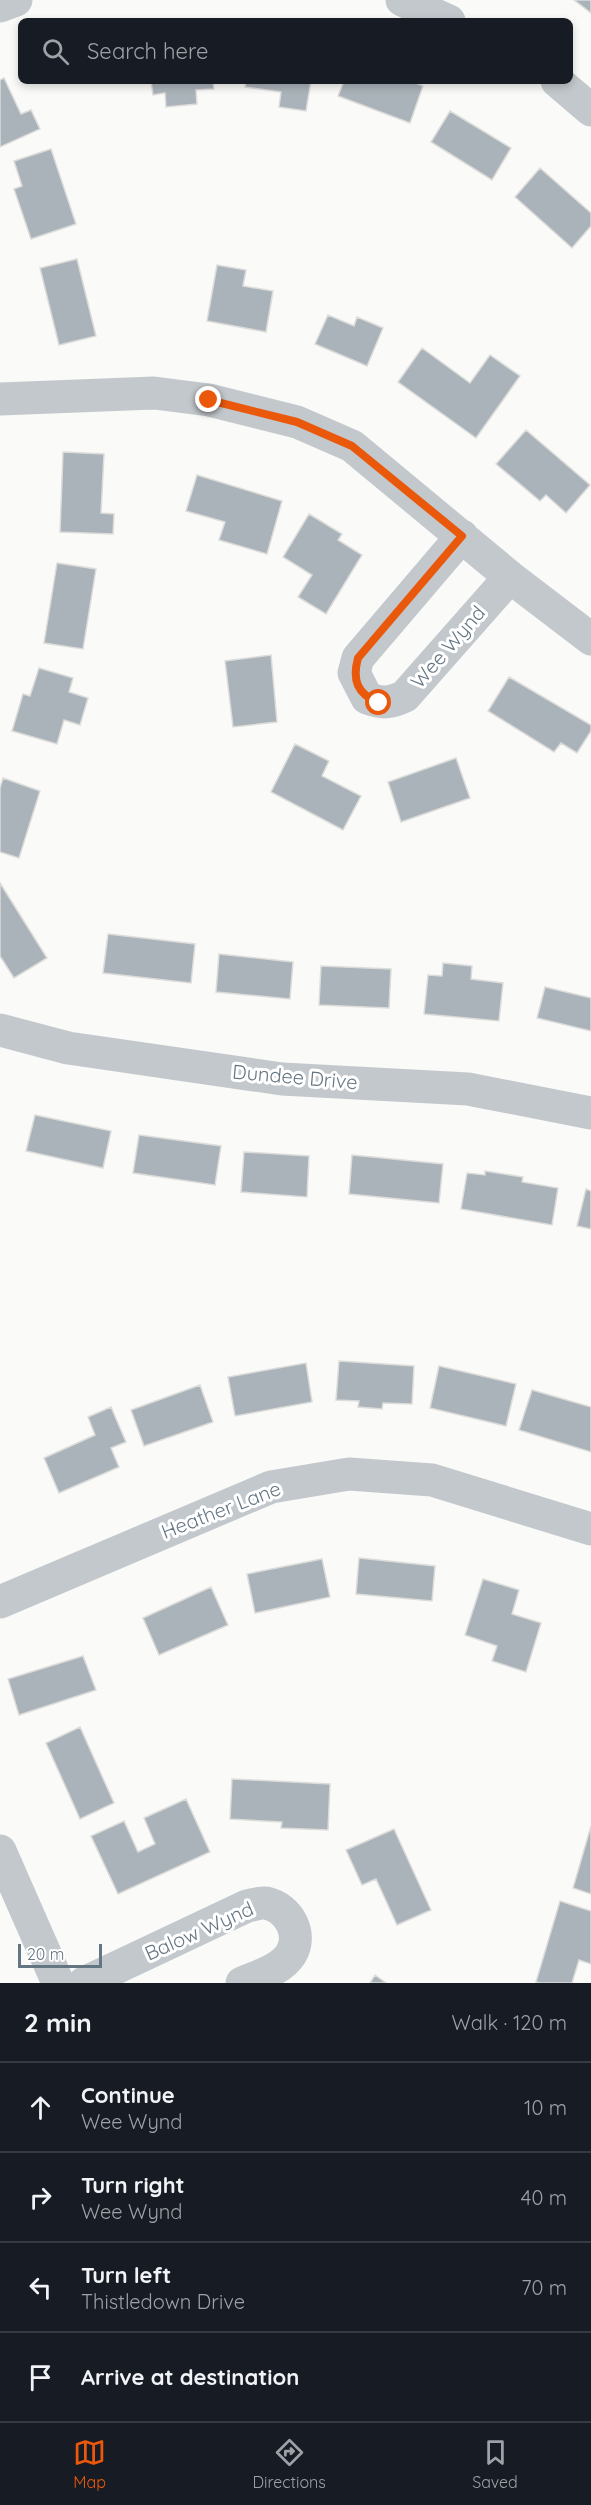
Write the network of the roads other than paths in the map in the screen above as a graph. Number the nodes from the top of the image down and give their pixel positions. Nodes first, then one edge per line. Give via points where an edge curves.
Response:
1 (16, 0) edge
2 (402, 0) edge
3 (0, 6) edge
4 (442, 18) edge
5 (561, 84) edge
6 (591, 110) edge
7 (0, 399) edge
8 (462, 536) junction
9 (510, 577) junction
10 (591, 639) edge
11 (0, 1030) edge
12 (591, 1113) edge
13 (591, 1529) edge
14 (0, 1602) edge
15 (0, 1851) edge
16 (58, 1983) edge
17 (84, 1983) edge
18 (242, 1983) edge

1 - 3 street
2 - 4 street
5 - 6 street
7 - 8 street via 154,393 257,410 352,446
8 - 9 street
8 - 9 street, Wee Wynd via 358,658 354,673 367,698 379,703 405,696
9 - 10 street
11 - 12 street, Dundee Drive via 68,1048 258,1076 468,1089
13 - 14 street, Heather Lane via 432,1480 349,1474 271,1487
15 - 16 street
17 - 18 street, Balow Wynd via 248,1906 265,1902 284,1911 297,1940 290,1955 277,1968

